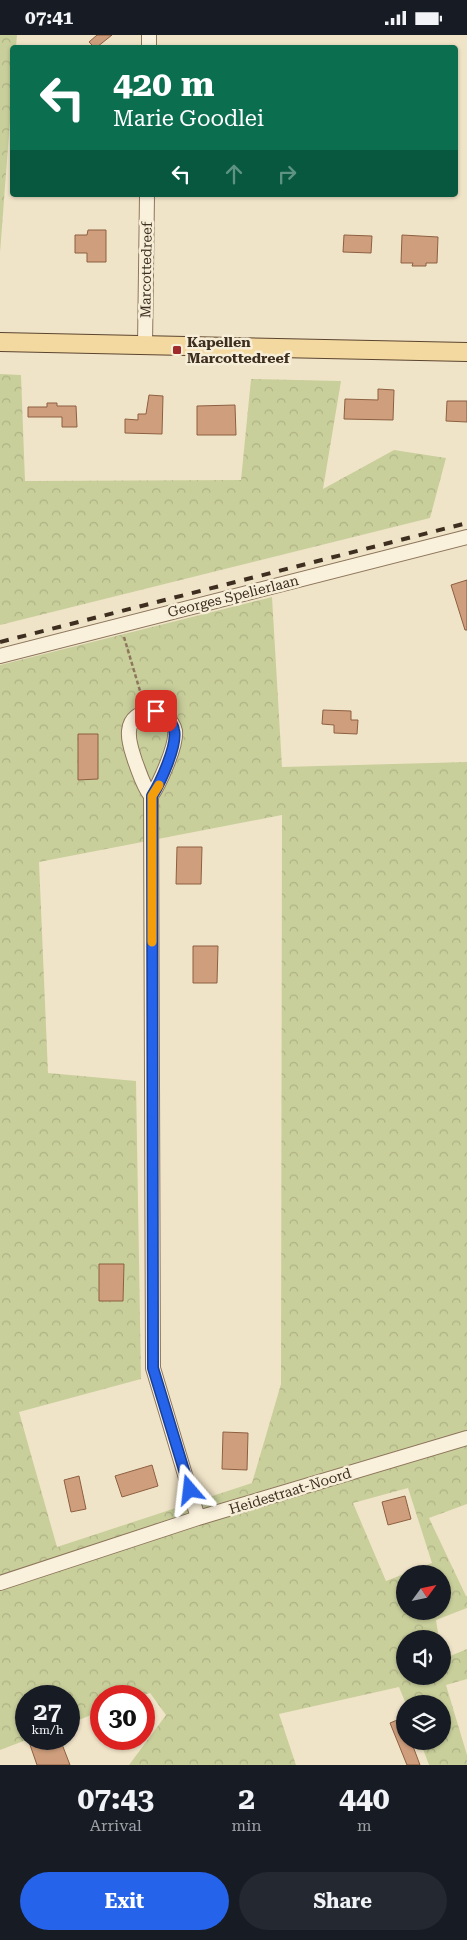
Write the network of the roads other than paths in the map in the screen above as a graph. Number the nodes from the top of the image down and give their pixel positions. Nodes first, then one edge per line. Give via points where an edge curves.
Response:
1 (147, 197) edge
2 (0, 342) edge
3 (145, 345) junction
4 (467, 352) edge
5 (467, 537) edge
6 (0, 656) edge
7 (152, 796) junction
8 (467, 1438) edge
9 (198, 1518) junction
10 (0, 1583) edge

1 - 3 street, Marcottedreef
2 - 3 main road
3 - 4 main road
5 - 6 street, Georges Spelierlaan
7 - 7 street via 160,784 175,740 171,723 156,711 137,717 129,729 128,742 145,788
7 - 9 street via 153,1368
8 - 9 street, Heidestraat-Noord
9 - 10 street, Heidestraat-Noord

